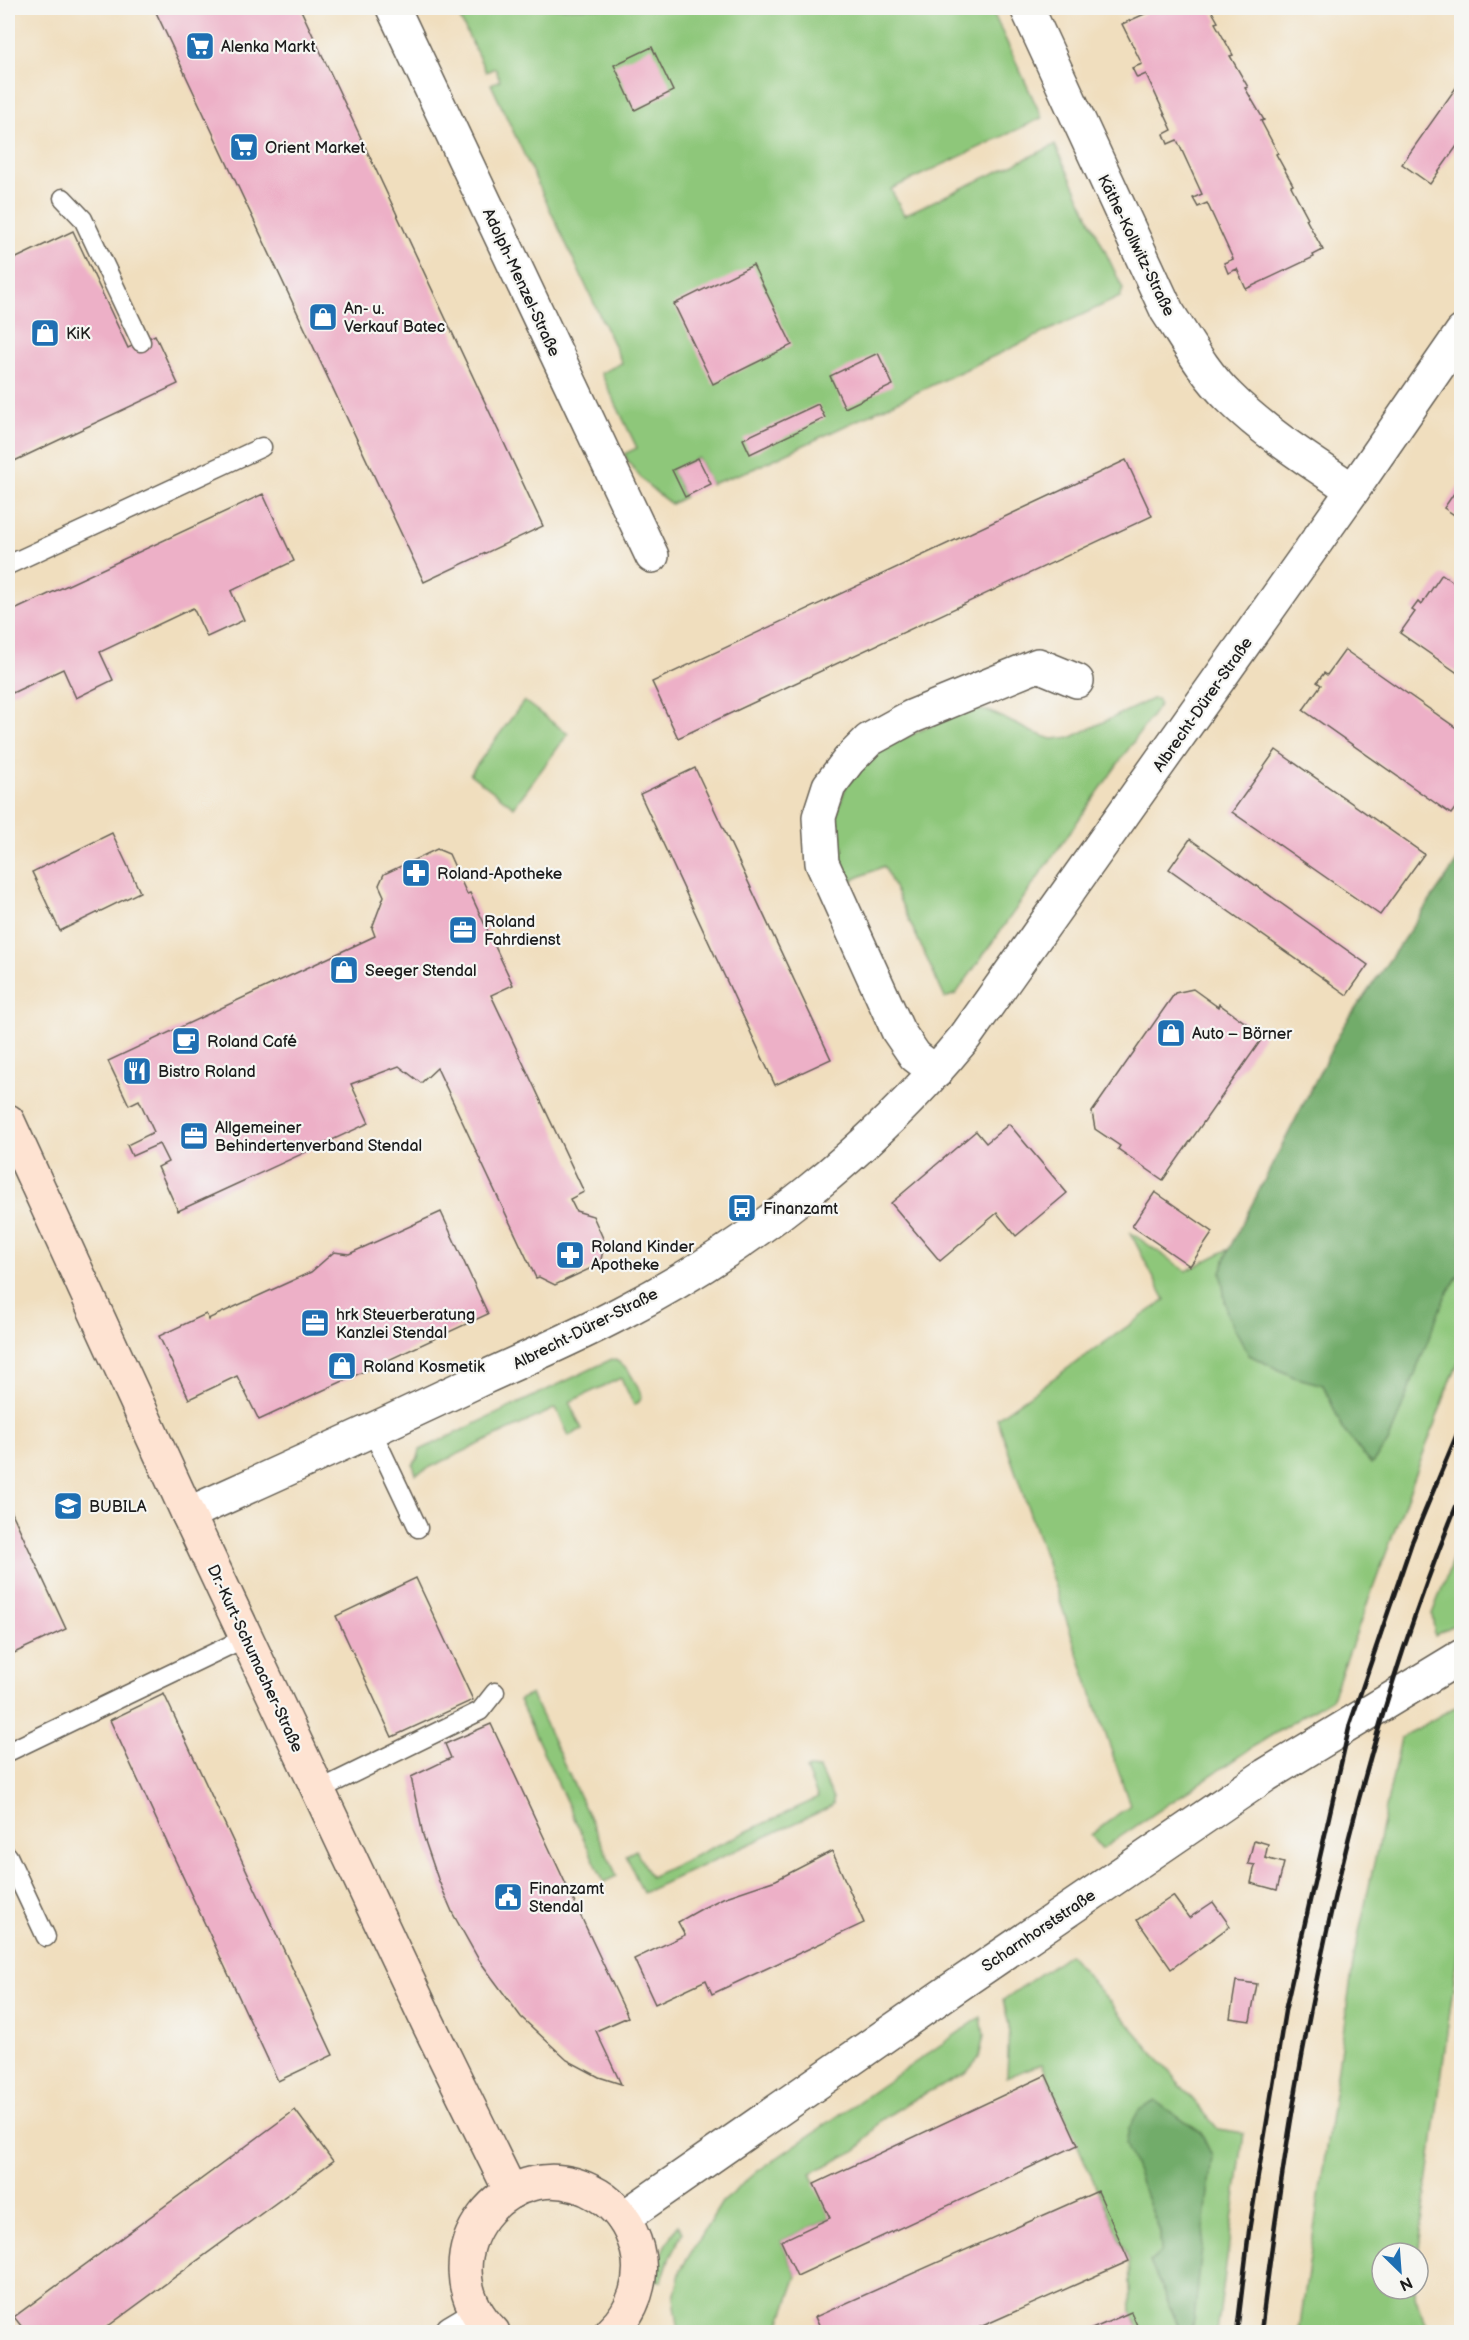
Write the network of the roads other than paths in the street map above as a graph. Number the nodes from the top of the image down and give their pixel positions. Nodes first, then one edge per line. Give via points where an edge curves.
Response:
1 (393, 8) edge
2 (1027, 8) edge
3 (63, 198) dead end
4 (1461, 332) edge
5 (141, 342) dead end
6 (262, 447) dead end
7 (1353, 490) junction
8 (651, 556) dead end
9 (8, 565) edge
10 (1077, 681) dead end
11 (936, 1072) junction
12 (8, 1121) edge
13 (372, 1431) junction
14 (188, 1514) junction
15 (418, 1527) dead end
16 (247, 1637) junction
17 (1461, 1656) edge
18 (495, 1692) dead end
19 (8, 1752) edge
20 (319, 1790) junction
21 (8, 1856) edge
22 (46, 1937) dead end
23 (511, 2192) junction
24 (623, 2218) junction
25 (474, 2327) edge
26 (611, 2332) edge

1 - 8 street, Adolph-Menzel-Straße
2 - 7 street, Käthe-Kollwitz-Straße via 1167,311 1196,355 1228,396 1296,452
3 - 5 lane via 83,219
4 - 7 street, Albrecht-Dürer-Straße
6 - 9 lane
7 - 11 street, Albrecht-Dürer-Straße
10 - 11 street via 1038,665 911,717 869,740 829,786 819,817 822,863 898,1031 915,1056
11 - 13 street, Albrecht-Dürer-Straße via 844,1163 741,1241 622,1313
12 - 14 street, Dr.-Kurt-Schumacher-Straße
13 - 14 street, Albrecht-Dürer-Straße
13 - 15 lane
14 - 16 street, Dr.-Kurt-Schumacher-Straße
16 - 19 lane
16 - 20 street, Dr.-Kurt-Schumacher-Straße
17 - 24 street, Scharnhorststraße via 1256,1782
18 - 20 lane via 480,1711
20 - 23 street, Dr.-Kurt-Schumacher-Straße
21 - 22 lane
23 - 24 street via 537,2182 565,2182 591,2190
23 - 25 street via 481,2217 469,2241 465,2279
24 - 26 street via 635,2240 639,2279 625,2317

